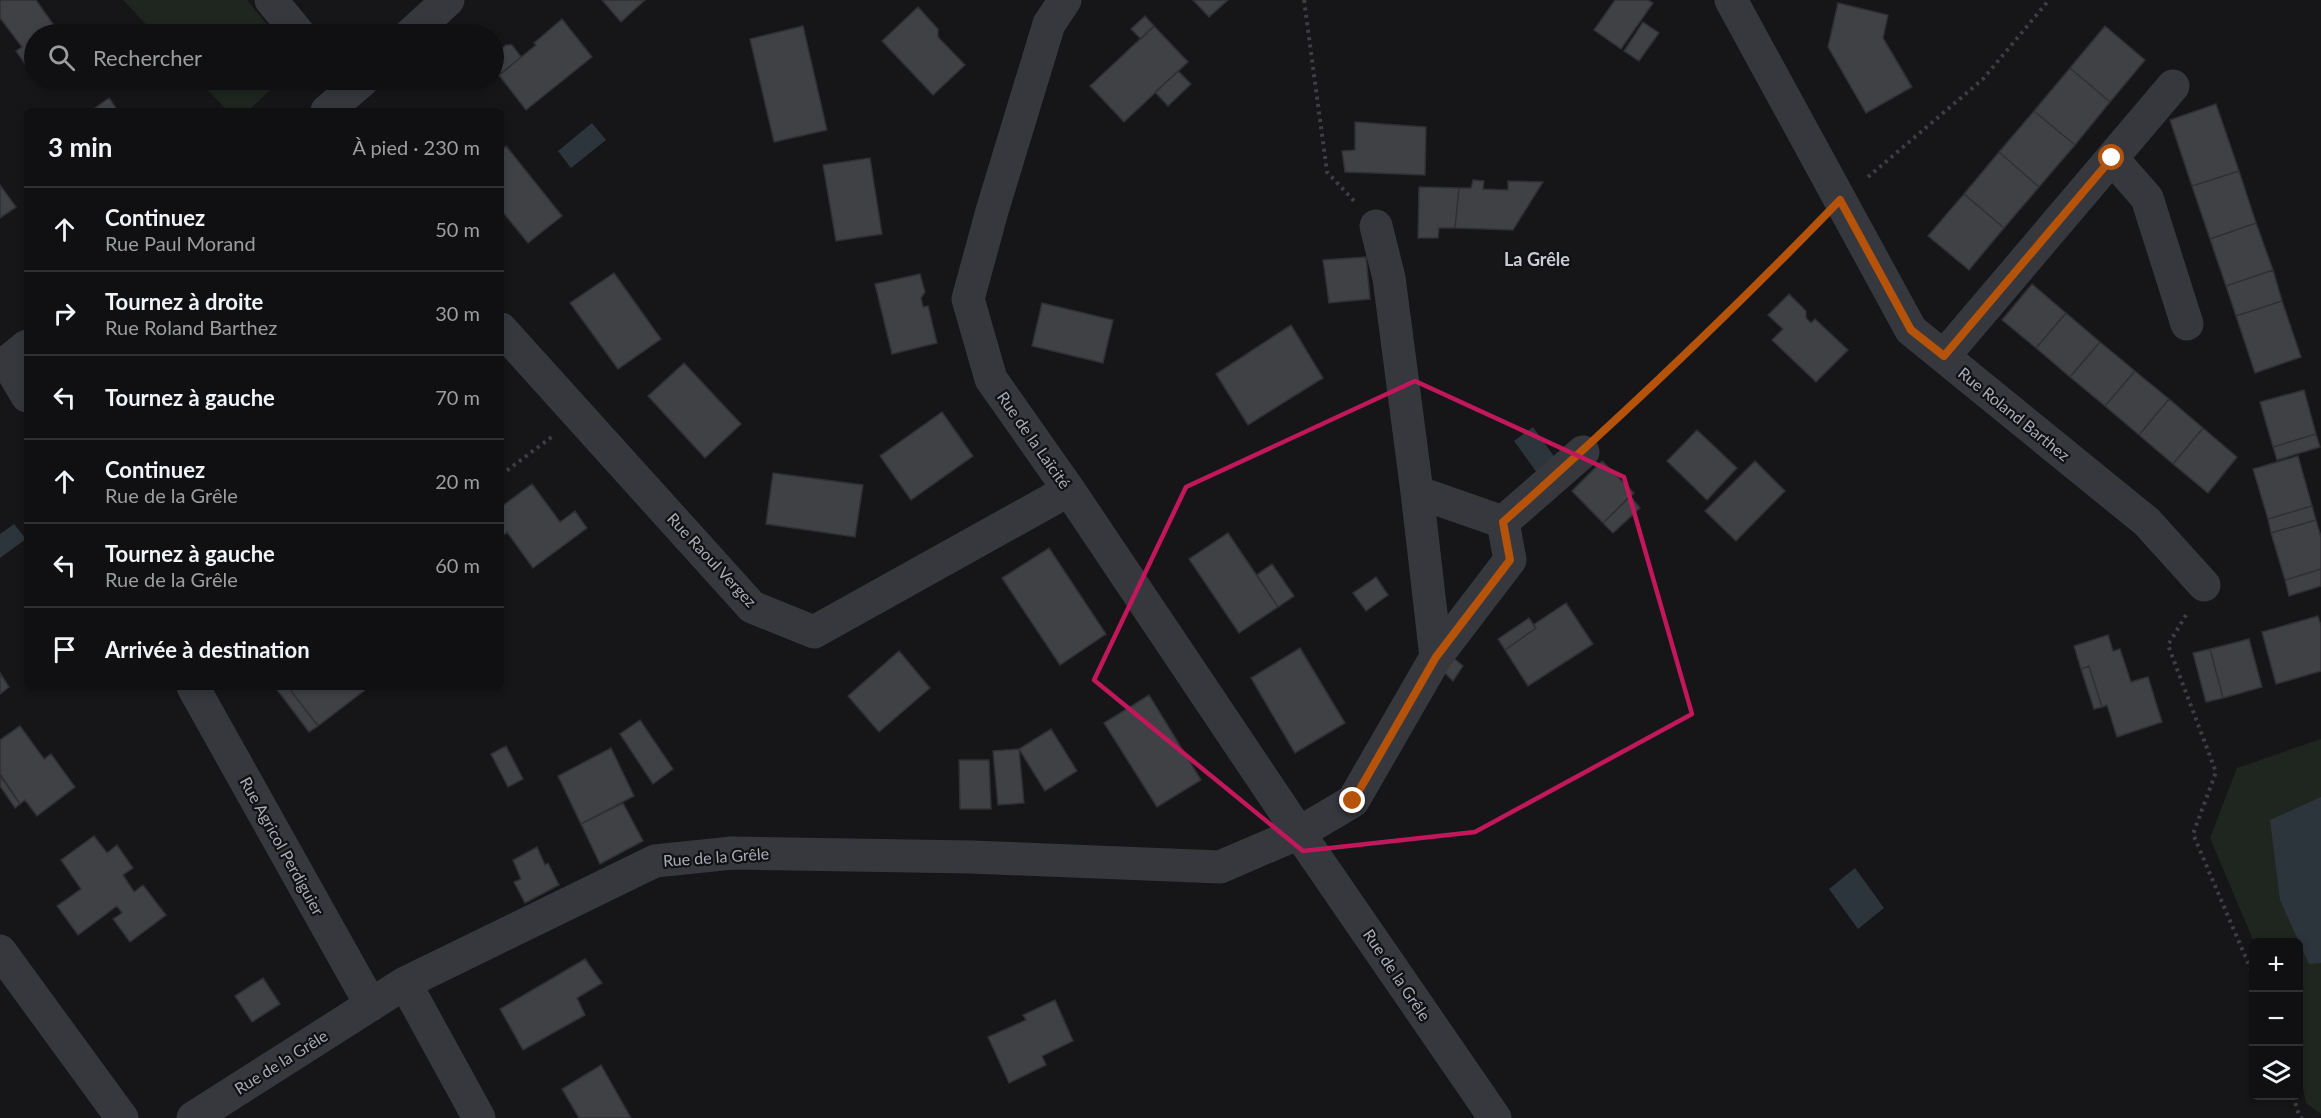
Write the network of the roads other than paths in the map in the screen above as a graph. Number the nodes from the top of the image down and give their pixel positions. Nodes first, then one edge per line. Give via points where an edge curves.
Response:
1 (271, 0) edge
2 (448, 0) edge
3 (1065, 0) edge
4 (1731, 0) edge
5 (291, 24) edge
6 (422, 24) edge
7 (2173, 86) dead end
8 (2112, 158) junction
9 (1376, 226) road end
10 (2187, 324) dead end
11 (504, 332) edge
12 (11, 353) edge
13 (1944, 356) junction
14 (24, 388) edge
15 (1582, 452) road end
16 (1069, 490) junction
17 (1417, 492) junction
18 (1503, 522) junction
19 (2205, 585) road end
20 (1436, 657) junction
21 (195, 690) edge
22 (1299, 833) junction
23 (0, 951) edge
24 (405, 983) junction
25 (371, 1005) junction
26 (122, 1118) edge
27 (193, 1118) edge
28 (479, 1118) edge
29 (1495, 1118) edge

1 - 5 street
2 - 6 street
3 - 16 street, Rue de la Laïcité via 1049,24 968,299 992,379
4 - 13 street, Rue Roland Barthez via 1911,330
7 - 8 street
8 - 10 street via 2148,198
8 - 13 street
9 - 17 street via 1389,278
11 - 16 street, Rue Raoul Vergez via 752,607 814,632
12 - 14 street
13 - 19 street, Rue Roland Barthez via 2146,522
15 - 18 street
16 - 22 street, Rue de la Laïcité
17 - 18 street
17 - 20 street
18 - 20 street, Rue de la Grêle via 1510,560
20 - 22 street, Rue de la Grêle via 1353,801
21 - 25 street, Rue Agricol Perdiguier
22 - 24 street, Rue de la Grêle via 1220,867 732,853 655,861
22 - 29 street, Rue de la Grêle
23 - 26 street
24 - 25 street, Rue de la Grêle
24 - 28 street
25 - 27 street, Rue de la Grêle

